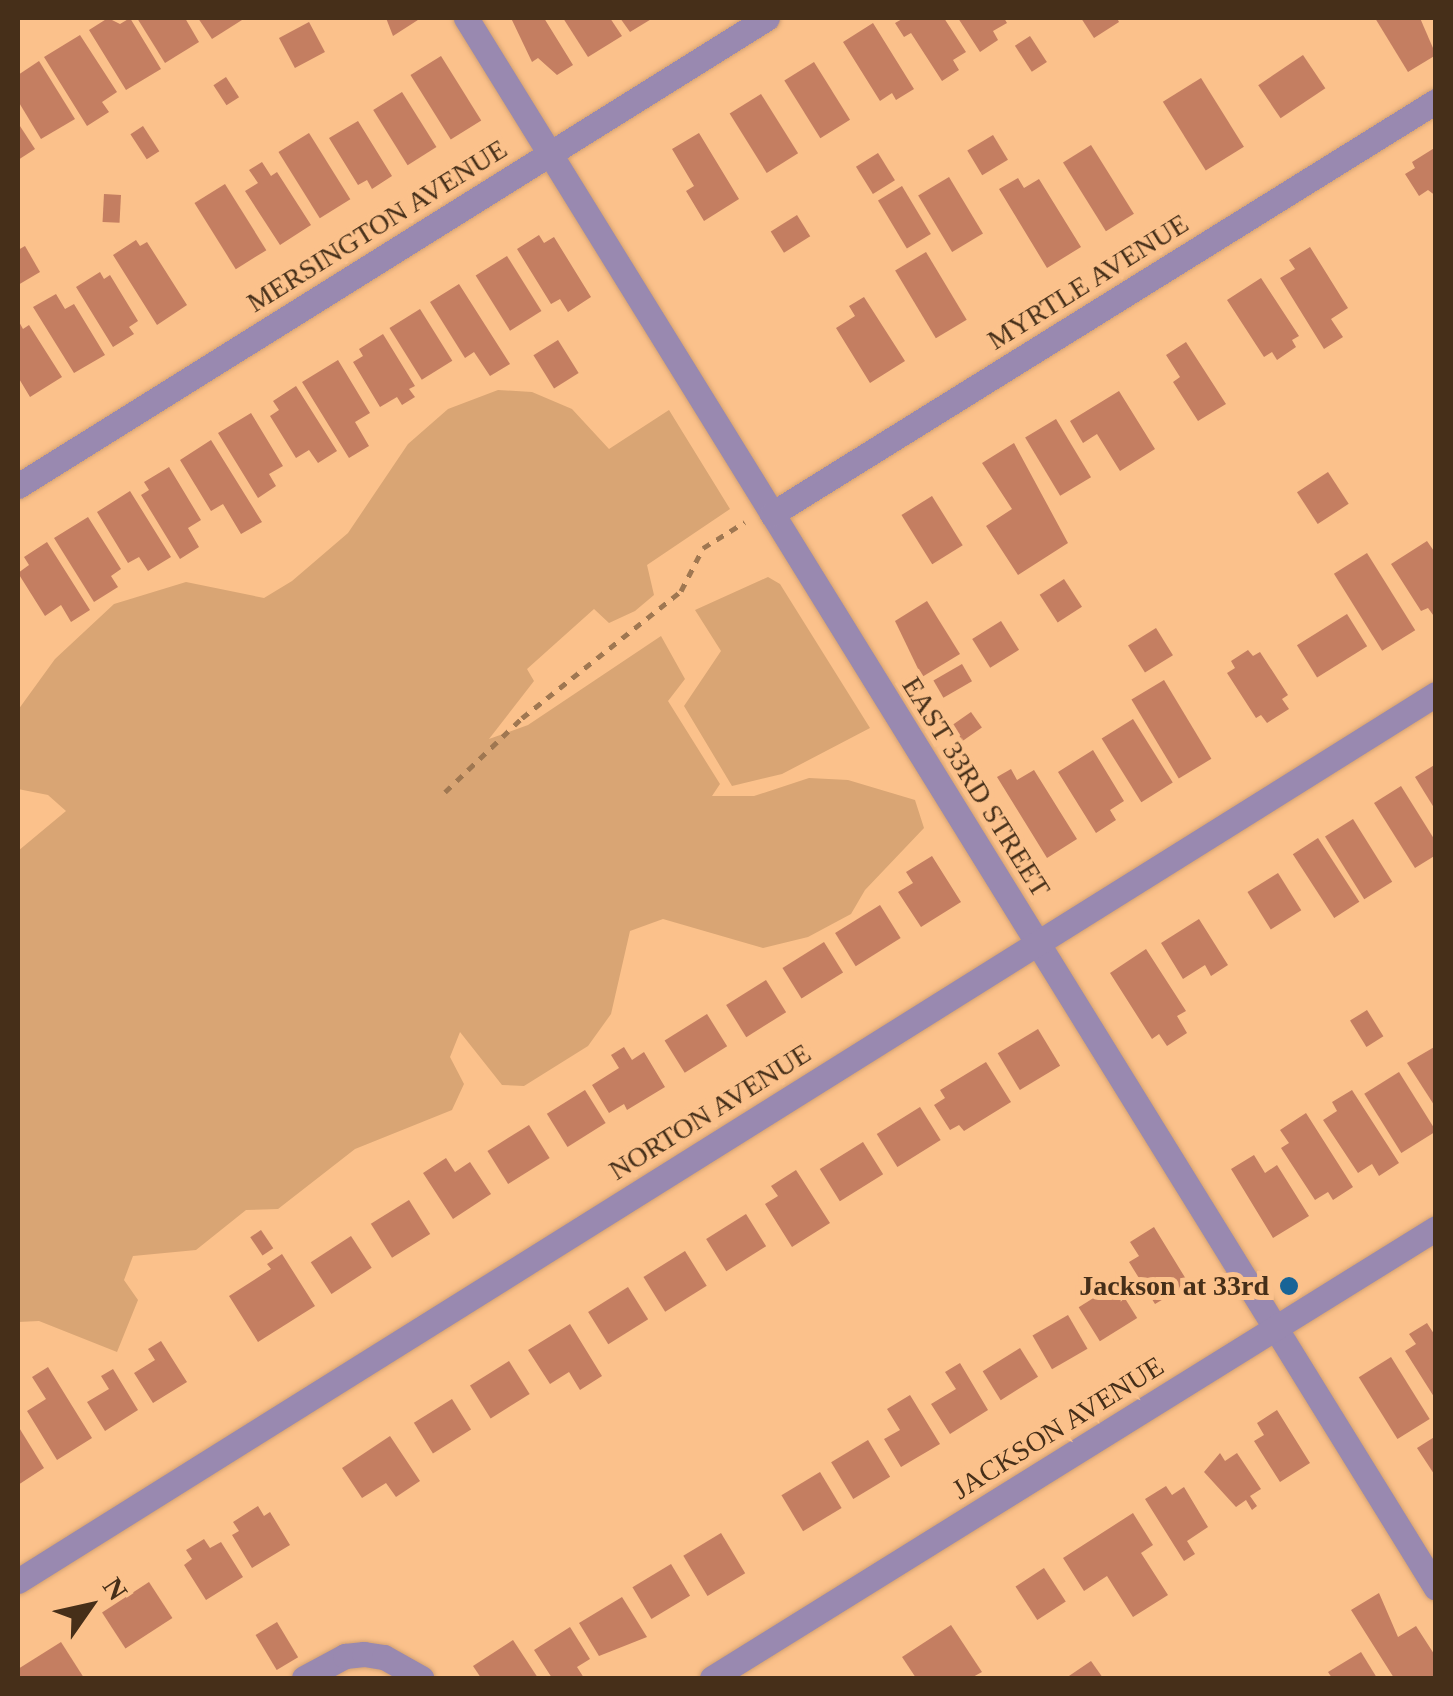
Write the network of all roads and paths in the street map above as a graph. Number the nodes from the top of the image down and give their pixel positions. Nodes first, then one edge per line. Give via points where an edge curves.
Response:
1 (466, 18) edge
2 (767, 18) edge
3 (1436, 102) edge
4 (551, 153) junction
5 (18, 486) edge
6 (772, 514) junction
7 (1436, 694) edge
8 (445, 792) dead end
9 (1036, 942) junction
10 (1436, 1228) edge
11 (1276, 1328) junction
12 (18, 1581) edge
13 (1436, 1588) edge
14 (304, 1678) edge
15 (421, 1678) edge
16 (712, 1678) edge

1 - 4 street, EAST 33RD STREET
2 - 4 street, MERSINGTON AVENUE
3 - 6 street, MYRTLE AVENUE
4 - 5 street, MERSINGTON AVENUE
4 - 6 street, EAST 33RD STREET
6 - 8 path via 742,523 703,548 681,592 522,718
6 - 9 street, EAST 33RD STREET
7 - 9 street, NORTON AVENUE
9 - 11 street, EAST 33RD STREET
9 - 12 street, NORTON AVENUE
10 - 11 street, JACKSON AVENUE
11 - 13 street, EAST 33RD STREET
11 - 16 street, JACKSON AVENUE
14 - 15 street via 345,1656 364,1654

